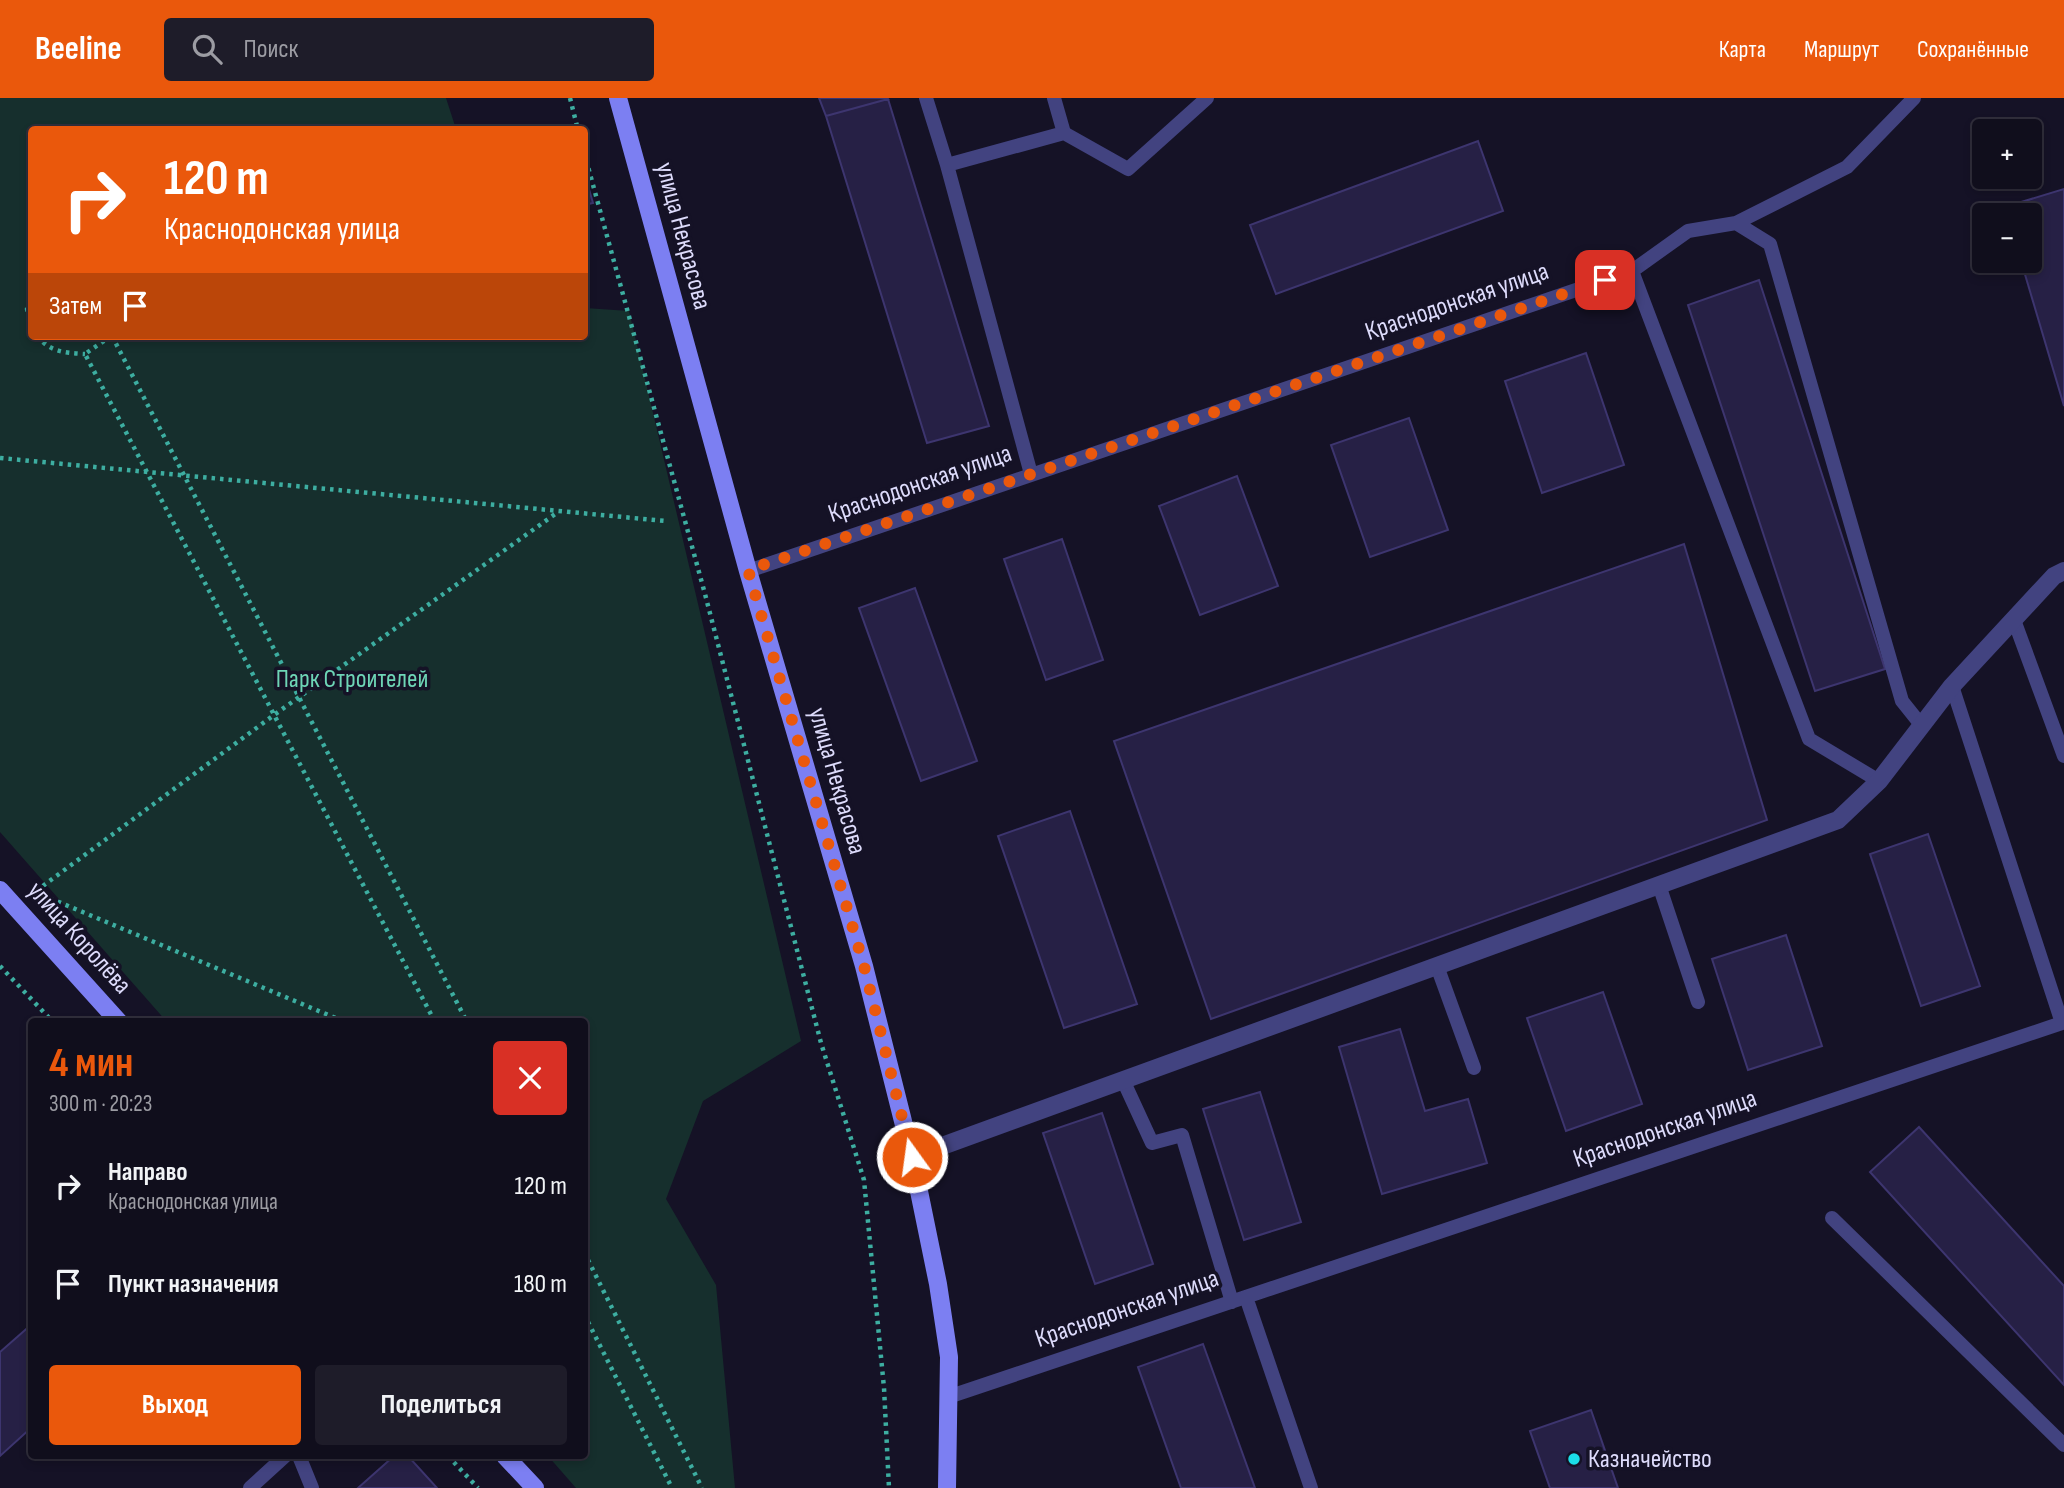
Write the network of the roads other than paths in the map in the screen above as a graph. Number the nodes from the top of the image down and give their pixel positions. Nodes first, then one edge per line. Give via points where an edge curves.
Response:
1 (618, 98) edge
2 (926, 98) edge
3 (1054, 98) edge
4 (1207, 98) edge
5 (1914, 98) edge
6 (1064, 133) junction
7 (947, 165) junction
8 (1736, 223) junction
9 (1632, 271) junction
10 (1031, 474) junction
11 (748, 570) junction
12 (2064, 571) edge
13 (2014, 620) junction
14 (1952, 686) junction
15 (1922, 726) junction
16 (2064, 756) edge
17 (1879, 781) junction
18 (1659, 885) junction
19 (0, 890) edge
20 (1437, 966) junction
21 (1698, 1002) dead end
22 (115, 1018) edge
23 (1474, 1068) dead end
24 (1123, 1080) junction
25 (912, 1157) junction
26 (1832, 1218) dead end
27 (1239, 1299) junction
28 (948, 1397) junction
29 (2064, 1445) edge
30 (282, 1459) edge
31 (300, 1459) edge
32 (508, 1459) edge
33 (250, 1488) edge
34 (312, 1488) edge
35 (535, 1488) edge
36 (947, 1488) edge
37 (1311, 1488) edge

1 - 11 main road, улица Некрасова
2 - 7 lane
3 - 6 lane
4 - 6 lane via 1128,169
5 - 8 lane, Краснодонская улица via 1847,167
6 - 7 lane
7 - 10 lane
8 - 9 lane, Краснодонская улица via 1688,231
8 - 15 lane via 1770,244 1902,701
9 - 10 lane, Краснодонская улица
9 - 17 lane via 1809,739
10 - 11 lane, Краснодонская улица
11 - 25 main road, улица Некрасова via 864,966
12 - 13 street
13 - 14 street
13 - 16 lane
14 - 15 street
14 - 27 lane, Краснодонская улица via 2062,1023
15 - 17 street
17 - 18 street via 1838,820
18 - 20 street
18 - 21 lane
19 - 22 main road, улица Королёва
20 - 23 lane
20 - 24 street
24 - 25 street
24 - 27 lane via 1152,1143 1181,1135
25 - 28 main road, улица Некрасова via 950,1357
26 - 29 lane
27 - 28 lane, Краснодонская улица
27 - 37 lane
28 - 36 main road, улица Некрасова
30 - 33 lane
31 - 34 lane
32 - 35 main road

